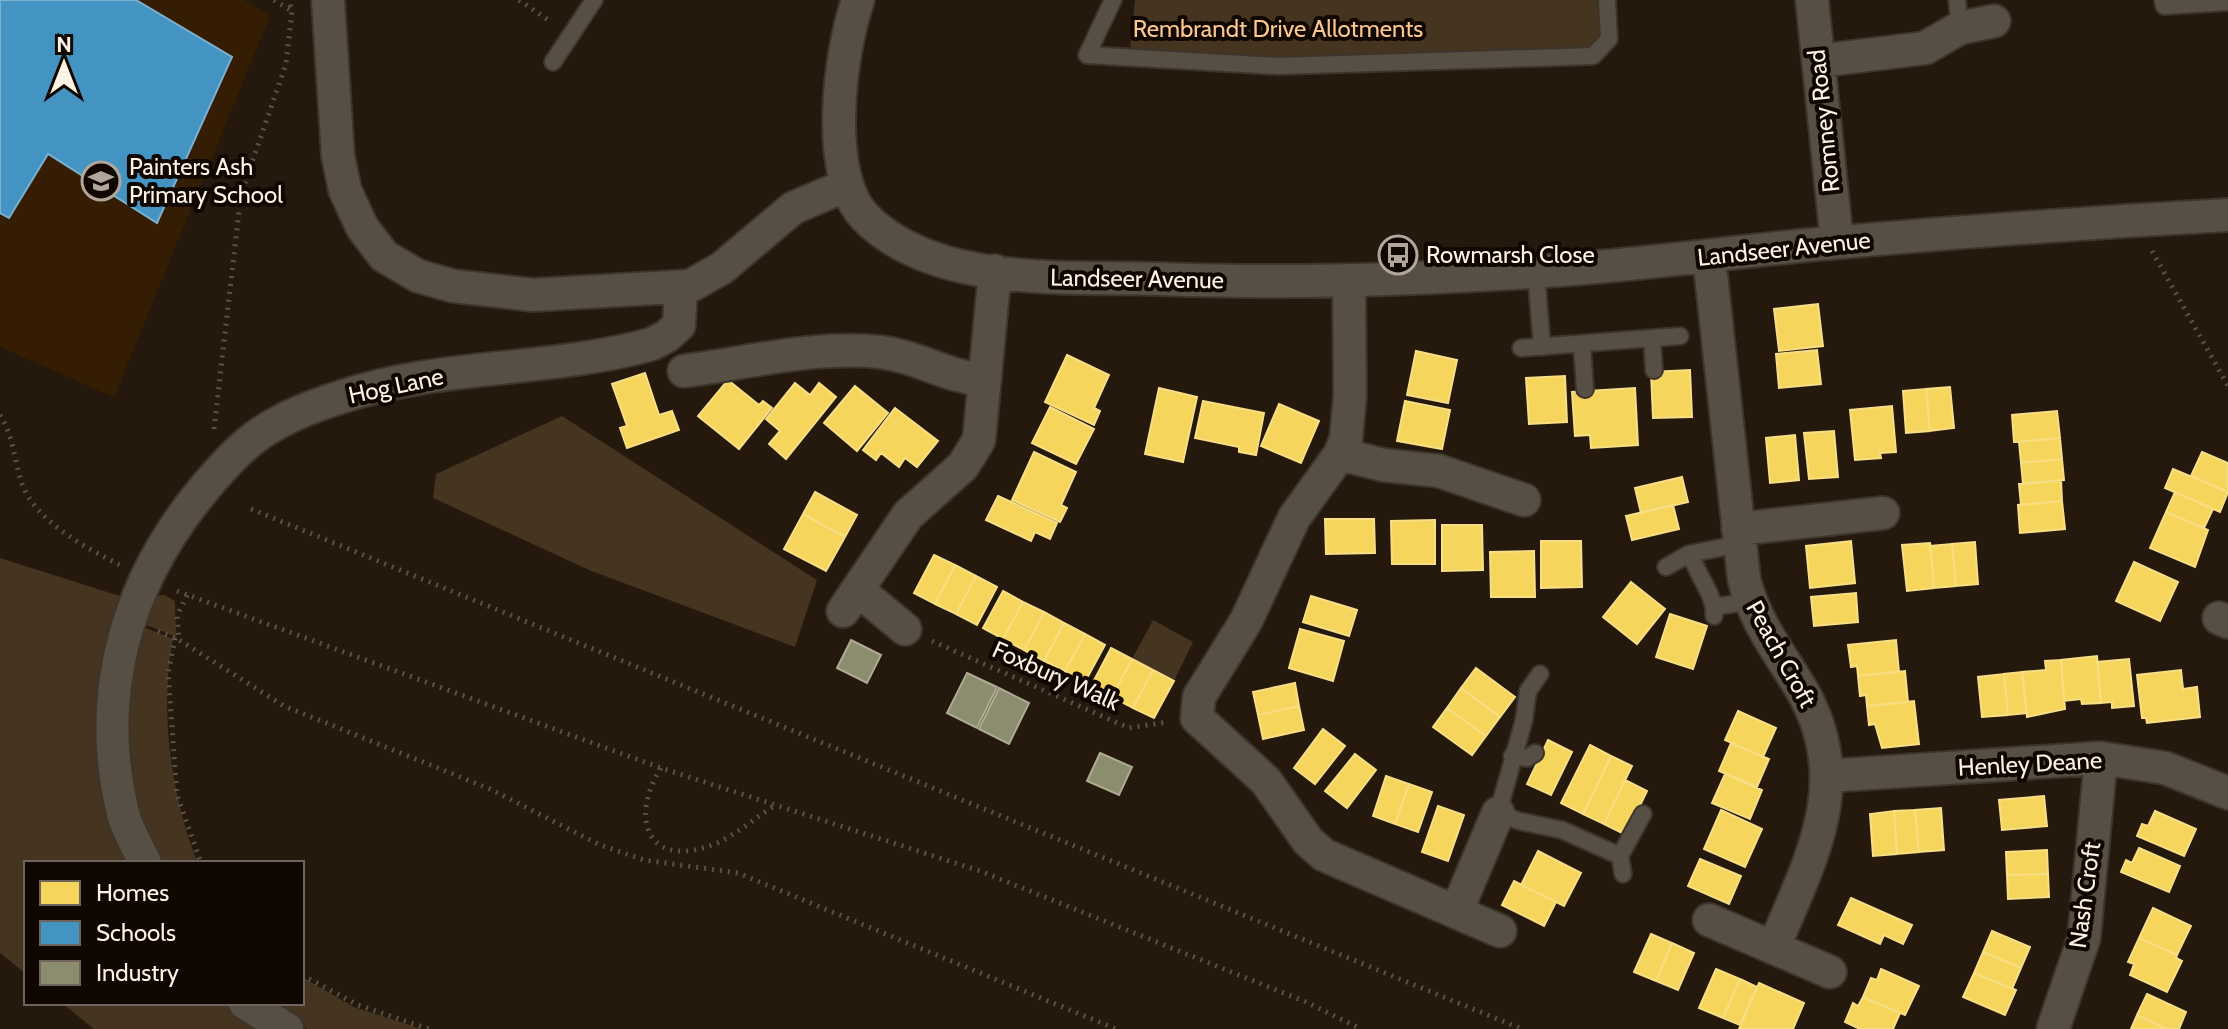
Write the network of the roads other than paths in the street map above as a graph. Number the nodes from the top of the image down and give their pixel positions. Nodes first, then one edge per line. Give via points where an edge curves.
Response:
1 (328, 0) edge
2 (594, 0) edge
3 (858, 0) edge
4 (1113, 0) edge
5 (1607, 0) edge
6 (1812, 0) edge
7 (2163, 0) edge
8 (2228, 2) edge
9 (1959, 14) edge
10 (1994, 21) dead end
11 (1818, 61) junction
12 (553, 62) dead end
13 (847, 185) junction
14 (2228, 215) edge
15 (1837, 242) junction
16 (1709, 256) junction
17 (995, 271) junction
18 (1536, 272) junction
19 (1349, 283) junction
20 (681, 288) junction
21 (1680, 336) dead end
22 (1652, 339) junction
23 (1582, 346) junction
24 (1542, 347) junction
25 (1521, 348) dead end
26 (1654, 370) dead end
27 (684, 371) dead end
28 (985, 380) junction
29 (1585, 389) dead end
30 (1340, 454) junction
31 (1515, 503) dead end
32 (1883, 513) dead end
33 (1738, 536) junction
34 (1691, 554) junction
35 (1666, 567) dead end
36 (1750, 601) junction
37 (905, 629) road end
38 (1540, 674) dead end
39 (1541, 710) dead end
40 (1525, 719) junction
41 (1535, 753) dead end
42 (1512, 756) junction
43 (2101, 758) junction
44 (1827, 776) junction
45 (2228, 793) edge
46 (1498, 813) junction
47 (1643, 814) dead end
48 (1620, 856) junction
49 (144, 861) edge
50 (1623, 874) dead end
51 (1457, 910) junction
52 (1709, 920) dead end
53 (1500, 931) dead end
54 (1774, 947) junction
55 (1830, 972) dead end
56 (248, 1005) edge
57 (287, 1029) edge
58 (2053, 1029) edge

1 - 20 street via 341,177 355,214 384,256 437,281 521,295
2 - 12 lane
3 - 13 street via 847,36 842,90
4 - 5 lane via 1087,55 1278,66 1593,56 1609,39
6 - 11 street, Romney Road
7 - 8 lane via 2164,6
9 - 10 street
9 - 11 street via 1925,48
11 - 15 street, Romney Road
13 - 17 street, Landseer Avenue via 864,216 895,239 933,257
13 - 20 street via 793,208 722,268
14 - 15 street, Landseer Avenue
15 - 16 street, Landseer Avenue
16 - 18 street, Landseer Avenue
16 - 33 street, Peach Croft
17 - 19 street, Landseer Avenue via 1075,278
17 - 28 street
18 - 19 street, Landseer Avenue
18 - 24 lane
19 - 30 street via 1349,427
20 - 49 street, Hog Lane via 679,325 652,344 409,380 341,397 276,423 210,482 173,528 145,577 120,653 110,716 123,815
21 - 22 lane
22 - 23 lane
22 - 26 lane
23 - 24 lane
23 - 29 lane
24 - 25 lane
27 - 28 street via 864,351 912,357 947,375
28 - 37 street via 981,433 971,457 908,515 850,600
30 - 31 street via 1439,471
30 - 51 street via 1294,518 1246,621 1199,697 1197,718 1266,781 1324,855
32 - 33 street
33 - 34 lane
33 - 36 street, Peach Croft
34 - 35 lane
34 - 36 lane via 1714,612
36 - 44 street, Peach Croft via 1811,708
38 - 40 lane via 1522,685
39 - 40 lane
40 - 42 lane
41 - 42 lane
42 - 46 lane
43 - 44 street, Henley Deane
43 - 45 street, Henley Deane via 2165,768
43 - 58 street, Nash Croft via 2084,938
44 - 54 street, Peach Croft via 1819,837
46 - 48 lane via 1562,830
46 - 51 street
47 - 48 lane
48 - 50 lane
51 - 53 street
52 - 54 street
54 - 55 street
56 - 57 street

